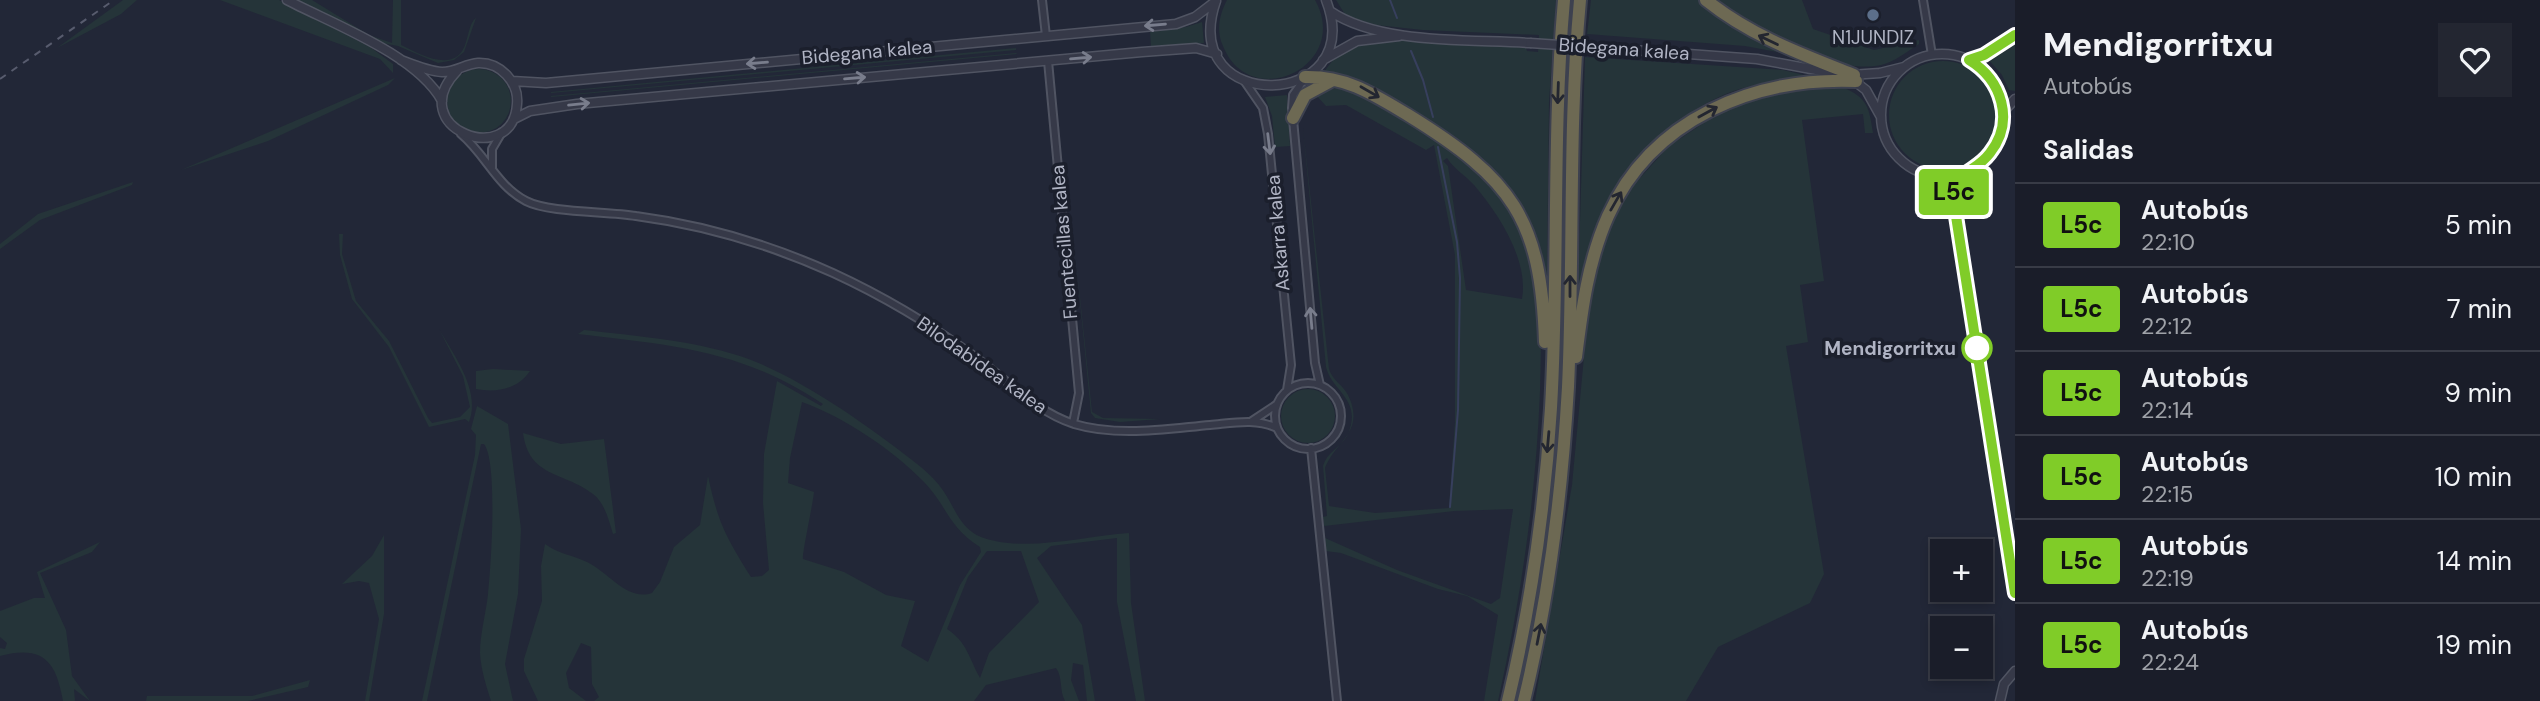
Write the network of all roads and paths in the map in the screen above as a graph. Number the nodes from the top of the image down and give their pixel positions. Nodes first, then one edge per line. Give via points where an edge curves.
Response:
1 (287, 0) edge
2 (1042, 0) edge
3 (1325, 0) edge
4 (1564, 0) edge
5 (1580, 0) edge
6 (1706, 0) edge
7 (1923, 0) edge
8 (1216, 1) edge
9 (1330, 11) junction
10 (1409, 35) junction
11 (2015, 35) edge
12 (1046, 36) junction
13 (1217, 54) junction
14 (1932, 55) junction
15 (401, 60) junction
16 (1969, 60) junction
17 (1048, 61) junction
18 (1321, 61) junction
19 (1904, 67) junction
20 (457, 71) junction
21 (1305, 78) junction
22 (1855, 78) junction
23 (1340, 79) junction
24 (512, 81) junction
25 (1245, 82) junction
26 (2015, 99) edge
27 (442, 101) junction
28 (2004, 111) junction
29 (1881, 117) junction
30 (1293, 118) junction
31 (513, 119) junction
32 (503, 131) junction
33 (461, 134) junction
34 (492, 169) junction
35 (1962, 173) junction
36 (1938, 176) junction
37 (1953, 197) junction
38 (1320, 385) junction
39 (1287, 390) junction
40 (1277, 404) junction
41 (1551, 404) junction
42 (1252, 421) junction
43 (1073, 423) junction
44 (1277, 428) junction
45 (1311, 449) junction
46 (1563, 458) junction
47 (2015, 593) edge
48 (2015, 671) edge
49 (1337, 701) edge
50 (1508, 701) edge
51 (1524, 701) edge
52 (2000, 701) edge

1 - 15 street
2 - 12 street
3 - 9 street
4 -> 41 highway via 1555,148
46 -> 5 highway
22 -> 6 highway via 1744,28
7 - 14 street
8 -> 12 street, Bidegana kalea via 1184,22
8 - 13 street via 1210,28
9 - 10 street, Bidegana kalea via 1357,26
9 - 18 street via 1332,32
10 - 18 street, Bidegana kalea via 1357,41
10 - 22 street, Bidegana kalea, bridge via 1757,60
11 - 16 street
12 -> 24 street, Bidegana kalea via 538,83
17 -> 13 street, Bidegana kalea via 1188,48
13 - 25 street via 1229,71
14 - 16 street via 1951,54
14 - 19 street
15 - 20 street via 431,71
15 - 27 street via 429,83
16 - 28 street via 1993,81
31 -> 17 street, Bidegana kalea via 547,107
17 - 43 street, Fuentecillas kalea via 1079,393
18 - 21 street
19 - 22 street, Bidegana kalea
19 - 29 street via 1884,95
20 - 24 street via 488,64
20 - 27 street via 449,79
21 - 23 highway
21 - 25 street via 1276,87
21 - 30 street, Askarra kalea via 1293,95
22 - 29 street
46 -> 22 highway via 1590,271 1609,214 1637,170 1688,123 1730,100 1779,85
23 - 30 highway via 1313,88
23 -> 41 highway via 1372,93 1451,142 1483,167 1505,193 1528,232 1539,267
24 - 31 street via 517,106
25 -> 39 street, Askarra kalea via 1259,98 1267,126 1291,365
26 - 28 street
27 - 33 street via 444,114
28 - 35 street via 1993,149
29 - 36 street via 1888,143 1905,164
38 -> 30 street, Askarra kalea
31 - 32 street
32 - 33 street via 478,139
32 - 34 street via 492,149
33 - 34 street, Bilodabidea kalea
34 - 43 street, Bilodabidea kalea via 507,189 541,206 614,212 699,228 773,249 833,273 928,324 1031,402
35 - 36 street
35 - 37 street
36 - 37 street
37 - 47 street
38 - 39 street via 1303,383
38 - 45 street via 1336,399 1341,420 1331,439
39 - 40 street
40 - 42 street, Bilodabidea kalea
40 - 44 street
41 -> 50 highway via 1539,534
42 - 43 street, Bilodabidea kalea via 1124,431
42 - 44 street, Bilodabidea kalea
44 - 45 street via 1295,446
45 - 49 street
51 -> 46 highway via 1548,583
48 - 52 street via 2004,684

